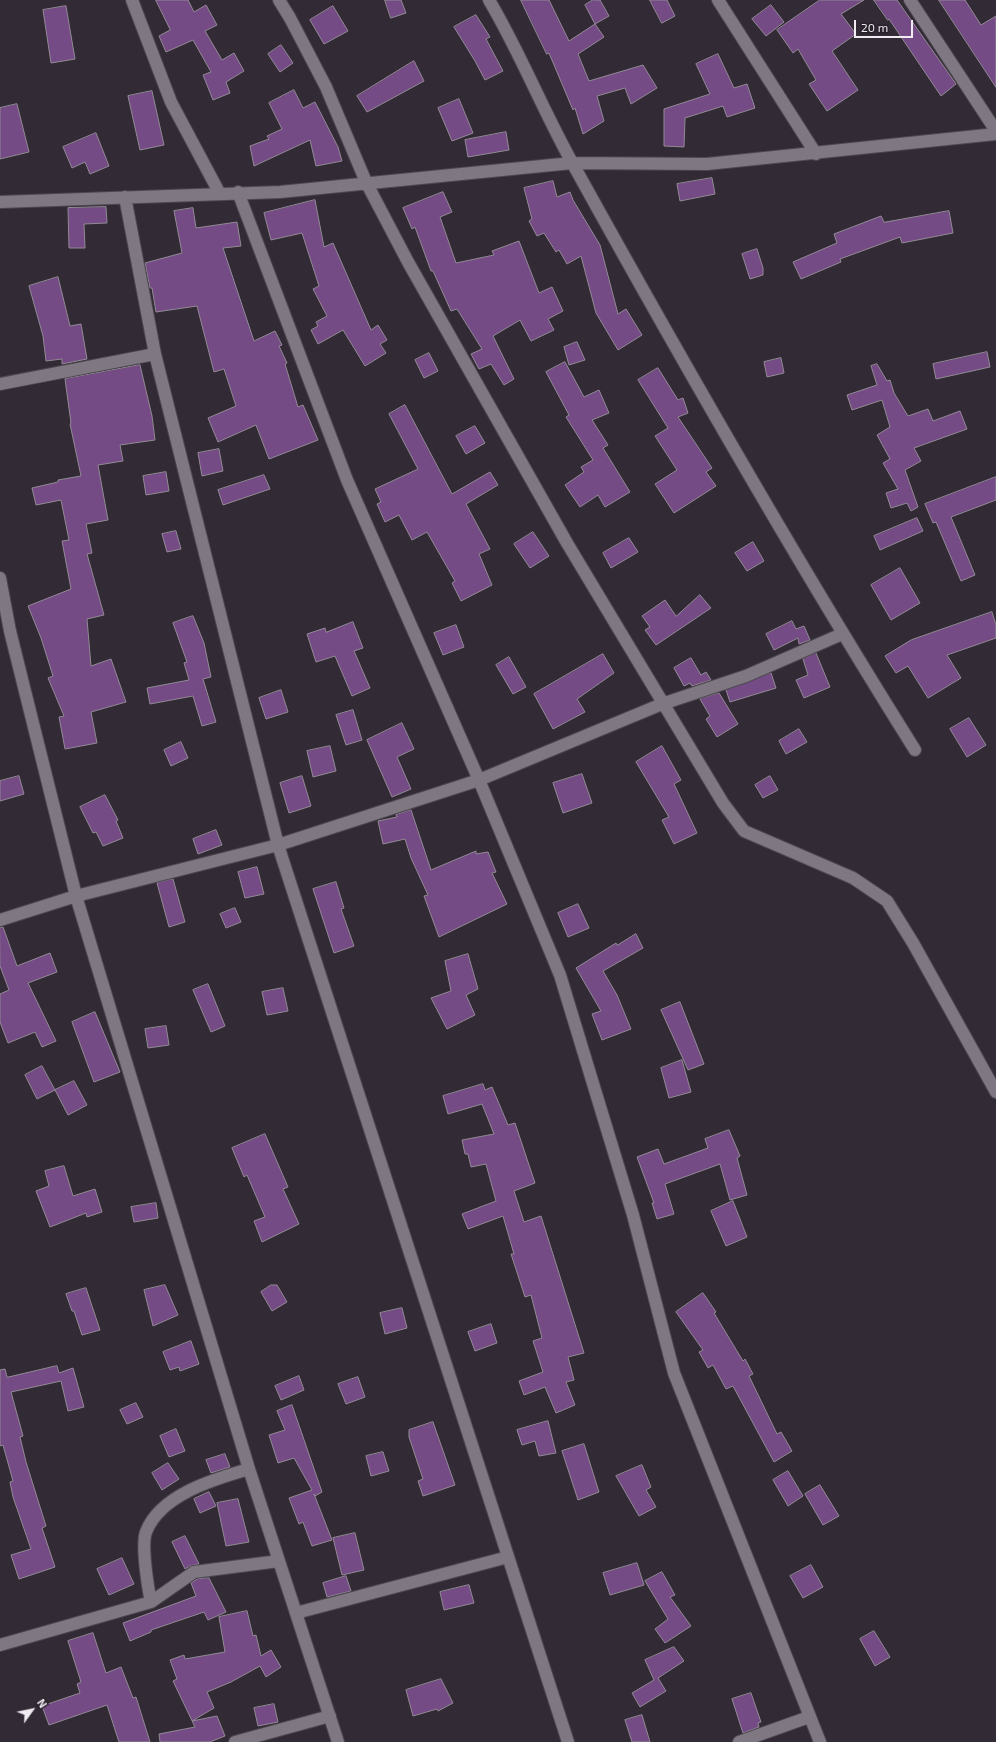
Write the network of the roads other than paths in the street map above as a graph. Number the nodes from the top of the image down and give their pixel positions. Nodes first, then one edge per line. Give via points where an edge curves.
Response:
1 (132, 0) edge
2 (279, 0) edge
3 (489, 0) edge
4 (718, 0) edge
5 (910, 0) edge
6 (996, 131) edge
7 (996, 134) edge
8 (816, 154) junction
9 (572, 163) junction
10 (366, 182) junction
11 (238, 192) junction
12 (220, 194) junction
13 (125, 197) junction
14 (0, 202) edge
15 (155, 354) junction
16 (0, 384) edge
17 (0, 578) edge
18 (5, 633) edge
19 (842, 634) junction
20 (662, 704) junction
21 (915, 750) dead end
22 (479, 780) junction
23 (278, 846) junction
24 (76, 896) junction
25 (0, 920) edge
26 (996, 1092) edge
27 (249, 1469) junction
28 (508, 1557) junction
29 (279, 1561) junction
30 (151, 1602) junction
31 (296, 1613) junction
32 (0, 1645) edge
33 (330, 1716) junction
34 (809, 1717) junction
35 (235, 1742) edge
36 (338, 1742) edge
37 (568, 1742) edge
38 (739, 1742) edge
39 (820, 1742) edge

1 - 12 street via 171,102
2 - 10 street via 326,87
3 - 9 street
4 - 8 street
5 - 6 street
7 - 8 street
8 - 9 street via 707,164
9 - 10 street
9 - 19 street
10 - 11 street via 280,192
10 - 20 street via 567,543
11 - 12 street
11 - 22 street via 347,480
12 - 13 street
13 - 14 street
13 - 15 street
15 - 16 street
15 - 23 street
17 - 18 street
18 - 24 street
19 - 20 street via 746,676
19 - 21 street
20 - 22 street
20 - 26 street via 723,803 744,831 853,878 887,901 914,943
22 - 23 street
22 - 34 street via 560,975 633,1215 674,1373
23 - 24 street
23 - 28 street
24 - 25 street
24 - 27 street
27 - 29 street
27 - 30 street via 214,1479 157,1512 145,1534 146,1576
28 - 31 street
28 - 37 street
29 - 30 street via 194,1572
29 - 31 street
30 - 32 street
31 - 33 street
33 - 35 street
33 - 36 street
34 - 38 street
34 - 39 street

